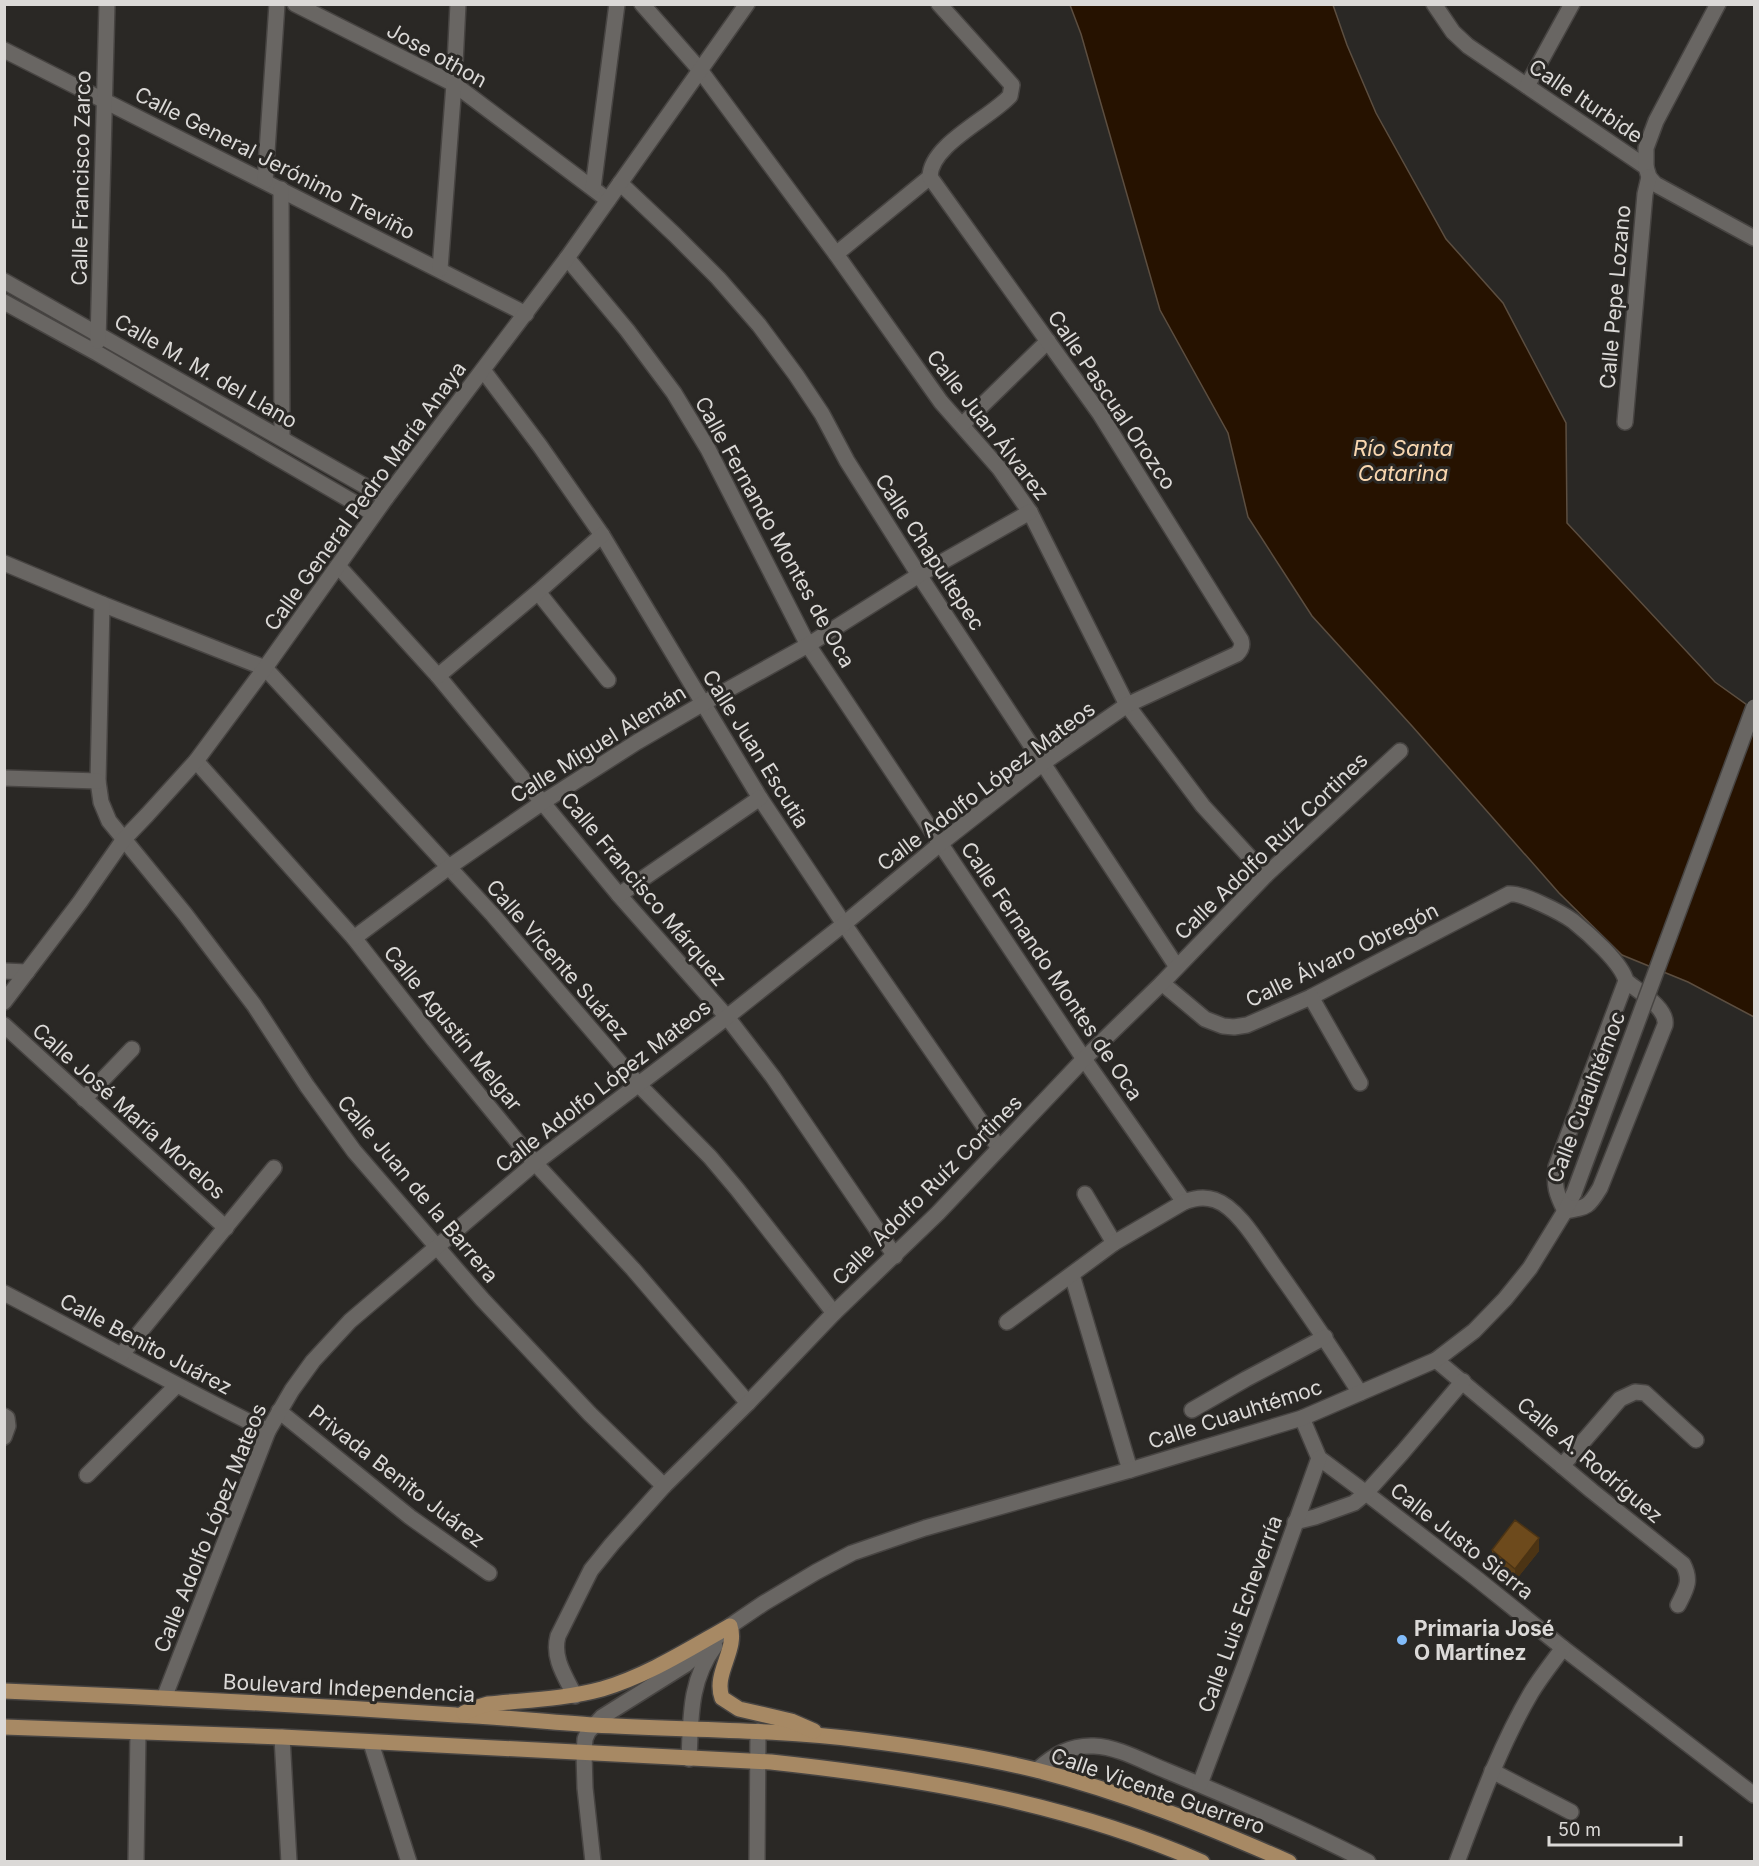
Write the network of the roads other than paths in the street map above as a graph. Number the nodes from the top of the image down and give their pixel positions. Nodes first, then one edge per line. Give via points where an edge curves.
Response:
1 (106, 4) edge
2 (277, 4) edge
3 (295, 4) edge
4 (458, 4) edge
5 (617, 4) edge
6 (642, 4) edge
7 (747, 4) edge
8 (939, 4) edge
9 (1572, 4) edge
10 (1718, 4) edge
11 (1434, 5) edge
12 (4, 50) edge
13 (700, 70) junction
14 (454, 84) junction
15 (1527, 86) junction
16 (104, 100) junction
17 (1647, 172) junction
18 (930, 177) junction
19 (265, 181) junction
20 (620, 183) junction
21 (593, 188) junction
22 (281, 189) junction
23 (608, 200) junction
24 (1755, 238) edge
25 (836, 254) junction
26 (567, 258) junction
27 (440, 269) junction
28 (4, 281) edge
29 (4, 302) edge
30 (526, 314) junction
31 (98, 333) junction
32 (1048, 341) junction
33 (97, 353) junction
34 (483, 370) junction
35 (1625, 422) dead end
36 (962, 425) junction
37 (282, 438) junction
38 (386, 498) junction
39 (1030, 512) junction
40 (374, 514) junction
41 (602, 535) junction
42 (4, 563) edge
43 (339, 567) junction
44 (919, 575) junction
45 (538, 592) junction
46 (102, 604) junction
47 (808, 645) junction
48 (1237, 654) joint
49 (265, 668) junction
50 (438, 676) junction
51 (608, 680) dead end
52 (702, 704) junction
53 (1127, 705) junction
54 (1755, 707) edge
55 (1400, 751) dead end
56 (196, 761) junction
57 (1043, 763) junction
58 (4, 778) edge
59 (98, 781) junction
60 (760, 798) junction
61 (543, 802) junction
62 (124, 839) junction
63 (940, 843) junction
64 (449, 867) junction
65 (1266, 875) junction
66 (620, 895) junction
67 (843, 924) junction
68 (354, 938) junction
69 (1177, 967) junction
70 (4, 971) edge
71 (27, 972) junction
72 (1626, 981) junction
73 (1162, 983) junction
74 (1311, 997) junction
75 (4, 1002) edge
76 (727, 1017) junction
77 (4, 1025) edge
78 (132, 1049) dead end
79 (1084, 1059) junction
80 (1360, 1083) dead end
81 (638, 1084) junction
82 (84, 1099) junction
83 (999, 1148) junction
84 (536, 1163) junction
85 (274, 1168) dead end
86 (1084, 1194) dead end
87 (1184, 1202) junction
88 (1565, 1211) junction
89 (226, 1228) junction
90 (1114, 1243) junction
91 (437, 1246) junction
92 (895, 1256) junction
93 (1072, 1275) junction
94 (4, 1293) edge
95 (834, 1313) junction
96 (1008, 1322) dead end
97 (1325, 1337) junction
98 (122, 1354) junction
99 (1437, 1360) junction
100 (1463, 1381) junction
101 (177, 1385) junction
102 (1360, 1393) junction
103 (748, 1403) junction
104 (1192, 1410) dead end
105 (279, 1411) junction
106 (4, 1416) edge
107 (1302, 1418) junction
108 (268, 1431) junction
109 (4, 1437) edge
110 (1696, 1440) dead end
111 (1319, 1458) junction
112 (1562, 1466) junction
113 (1130, 1470) junction
114 (87, 1475) dead end
115 (664, 1486) junction
116 (1366, 1493) junction
117 (1295, 1522) junction
118 (489, 1573) dead end
119 (1678, 1605) dead end
120 (730, 1626) junction
121 (1563, 1648) junction
122 (4, 1691) edge
123 (575, 1696) junction
124 (164, 1698) junction
125 (460, 1715) junction
126 (593, 1725) junction
127 (4, 1727) edge
128 (690, 1729) junction
129 (758, 1731) junction
130 (138, 1733) junction
131 (822, 1736) junction
132 (282, 1737) junction
133 (371, 1743) junction
134 (584, 1754) junction
135 (688, 1759) junction
136 (758, 1762) junction
137 (1037, 1770) junction
138 (1492, 1771) junction
139 (1200, 1784) junction
140 (1755, 1794) edge
141 (1571, 1812) dead end
142 (1175, 1856) edge
143 (136, 1862) edge
144 (289, 1862) edge
145 (409, 1862) edge
146 (593, 1862) edge
147 (757, 1862) edge
148 (1202, 1862) edge
149 (1289, 1862) edge
150 (1368, 1862) edge
151 (1457, 1862) edge

1 - 16 street, Calle Francisco Zarco
2 - 19 street
3 - 14 street, Jose othon
4 - 14 street
5 - 21 street
6 - 13 street, Calle Juan Álvarez
7 - 13 street, Calle General Pedro María Anaya
8 - 18 street via 1012,84 1005,101 944,148 930,170
9 - 15 street
10 - 17 street, Calle Pepe Lozano via 1656,121 1646,148
11 - 15 street, Calle Iturbide via 1468,46
12 - 16 street, Calle General Jerónimo Treviño
13 - 20 street, Calle General Pedro María Anaya
13 - 25 street, Calle Juan Álvarez
14 - 21 street, Jose othon
14 - 27 street
15 - 17 street, Calle Iturbide
16 - 19 street, Calle General Jerónimo Treviño
16 - 31 street, Calle Francisco Zarco
17 - 24 street, Calle Iturbide via 1655,184
17 - 35 street, Calle Pepe Lozano
18 - 25 street
18 - 32 street, Calle Pascual Orozco
19 - 22 street, Calle General Jerónimo Treviño
20 - 23 street, Calle General Pedro María Anaya
20 - 44 street, Calle Chapultepec via 718,278 759,325 822,414
21 - 23 street, Jose othon
22 - 27 street, Calle General Jerónimo Treviño
22 - 37 street
23 - 26 street, Calle General Pedro María Anaya
25 - 36 street, Calle Juan Álvarez via 941,402
26 - 30 street, Calle General Pedro María Anaya
26 - 47 street, Calle Fernando Montes de Oca via 674,393 708,449
27 - 30 street, Calle General Jerónimo Treviño
28 - 31 street, Calle M. M. del Llano
29 - 33 street, Calle M. M. del Llano
30 - 34 street, Calle General Pedro María Anaya
31 - 33 street, Calle Francisco Zarco
31 - 37 street, Calle M. M. del Llano
32 - 36 street
32 - 48 street, Calle Pascual Orozco via 1100,414 1241,640
33 - 40 street, Calle M. M. del Llano
34 - 38 street, Calle General Pedro María Anaya
34 - 41 street, Calle Juan Escutia
36 - 39 street, Calle Juan Álvarez
37 - 38 street, Calle M. M. del Llano
38 - 40 street, Calle General Pedro María Anaya
39 - 44 street, Calle Miguel Alemán
39 - 53 street, Calle Juan Álvarez
40 - 43 street, Calle General Pedro María Anaya
41 - 45 street
41 - 52 street, Calle Juan Escutia
42 - 46 street
43 - 49 street, Calle General Pedro María Anaya
43 - 50 street, Calle Francisco Márquez
44 - 47 street, Calle Miguel Alemán
44 - 57 street, Calle Chapultepec
45 - 50 street
45 - 51 street
46 - 49 street
46 - 59 street
47 - 52 street, Calle Miguel Alemán
47 - 63 street, Calle Fernando Montes de Oca
48 - 53 street, Calle Adolfo López Mateos
49 - 56 street, Calle General Pedro María Anaya
49 - 64 street, Calle Vicente Suárez
50 - 61 street, Calle Francisco Márquez
52 - 60 street, Calle Juan Escutia
52 - 61 street, Calle Miguel Alemán
53 - 57 street, Calle Adolfo López Mateos
53 - 65 street, Calle Juan Álvarez via 1203,807
54 - 88 street, Calle Cuauhtémoc, bridge
55 - 65 street, Calle Adolfo Ruíz Cortines
56 - 62 street, Calle General Pedro María Anaya
56 - 68 street, Calle Agustín Melgar
57 - 63 street, Calle Adolfo López Mateos
57 - 69 street, Calle Chapultepec
58 - 59 street
59 - 62 street via 101,802
60 - 66 street
60 - 67 street, Calle Juan Escutia
61 - 64 street, Calle Miguel Alemán
61 - 66 street, Calle Francisco Márquez
62 - 71 street, Calle General Pedro María Anaya
62 - 91 street, Calle Juan de la Barrera via 254,1005 354,1151
63 - 67 street, Calle Adolfo López Mateos
63 - 79 street, Calle Fernando Montes de Oca
64 - 68 street, Calle Miguel Alemán
64 - 81 street, Calle Vicente Suárez
65 - 69 street, Calle Adolfo Ruíz Cortines
66 - 76 street, Calle Francisco Márquez
67 - 76 street, Calle Adolfo López Mateos
67 - 83 street, Calle Juan Escutia
68 - 84 street, Calle Agustín Melgar
69 - 73 street, Calle Adolfo Ruíz Cortines
70 - 71 street
71 - 75 street, Calle General Pedro María Anaya
72 - 74 street, Calle Álvaro Obregón via 1616,963 1572,920 1512,893
72 - 88 street via 1556,1167 1554,1185
72 - 88 street via 1661,1010 1665,1025 1600,1188 1585,1208
73 - 74 street, Calle Álvaro Obregón via 1206,1019 1234,1027
73 - 79 street, Calle Adolfo Ruíz Cortines
74 - 80 street
76 - 81 street, Calle Adolfo López Mateos
76 - 92 street, Calle Francisco Márquez via 773,1077
77 - 82 street, Calle José María Morelos
78 - 82 street
79 - 83 street, Calle Adolfo Ruíz Cortines
79 - 87 street, Calle Fernando Montes de Oca
81 - 84 street, Calle Adolfo López Mateos
81 - 95 street, Calle Vicente Suárez via 710,1157
82 - 89 street, Calle José María Morelos
83 - 92 street, Calle Adolfo Ruíz Cortines
84 - 91 street, Calle Adolfo López Mateos
84 - 103 street, Calle Agustín Melgar
85 - 89 street
86 - 90 street
87 - 90 street
87 - 97 street via 1206,1198 1231,1210
88 - 99 street, Calle Cuauhtémoc via 1530,1268 1505,1299 1474,1331
89 - 98 street
90 - 93 street
91 - 105 street, Calle Adolfo López Mateos via 350,1321 313,1361
91 - 115 street, Calle Juan de la Barrera via 590,1414
92 - 95 street, Calle Adolfo Ruíz Cortines
93 - 96 street
93 - 113 street
94 - 98 street, Calle Benito Juárez
95 - 103 street, Calle Adolfo Ruíz Cortines
97 - 102 street
97 - 104 street
98 - 101 street, Calle Benito Juárez
99 - 100 street, Calle A. Rodríguez
99 - 102 street, Calle Cuauhtémoc
100 - 112 street, Calle A. Rodríguez
100 - 116 street
101 - 108 street, Calle Benito Juárez
101 - 114 street
102 - 107 street, Calle Cuauhtémoc
103 - 115 street, Calle Adolfo Ruíz Cortines
105 - 108 street, Calle Adolfo López Mateos
105 - 118 street, Privada Benito Juárez via 410,1517
106 - 109 street via 8,1426
107 - 111 street
107 - 113 street, Calle Cuauhtémoc
108 - 124 street, Calle Adolfo López Mateos
110 - 112 street via 1645,1393 1635,1392 1620,1399
111 - 116 street, Calle Justo Sierra
111 - 117 street, Calle Luis Echeverría
112 - 119 street, Calle A. Rodríguez via 1683,1564 1688,1580
113 - 120 street, Calle Cuauhtémoc via 852,1552
115 - 123 street, Calle Adolfo Ruíz Cortines via 591,1570 558,1636 556,1658
116 - 117 street via 1353,1503
116 - 121 street, Calle Justo Sierra
117 - 139 street, Calle Luis Echeverría
120 - 123 main road via 642,1674
120 - 126 street via 685,1665
120 - 128 street via 699,1673 691,1702
120 - 131 main road via 732,1636 720,1682 722,1698 731,1705 791,1721
121 - 138 street via 1528,1698
121 - 140 street, Calle Justo Sierra
122 - 124 main road, Boulevard Independencia
123 - 125 main road via 488,1704
124 - 125 main road, Boulevard Independencia
125 - 126 main road, Boulevard Independencia
126 - 128 main road, Boulevard Independencia
126 - 134 street via 585,1739
127 - 130 main road
128 - 129 main road, Calle Vicente Guerrero
128 - 135 street
129 - 131 main road, Calle Vicente Guerrero
129 - 136 street
130 - 132 main road
130 - 143 street
131 - 137 main road, Calle Vicente Guerrero via 960,1754
132 - 133 main road
132 - 144 street
133 - 134 main road
133 - 145 street
134 - 135 main road
134 - 146 street
135 - 136 main road
136 - 142 main road via 817,1767 985,1793 1089,1821
136 - 147 street
137 - 139 street via 1065,1749 1096,1746
137 - 149 main road, Calle Vicente Guerrero via 1154,1807
138 - 141 street
138 - 151 street
139 - 150 street
142 - 148 main road

